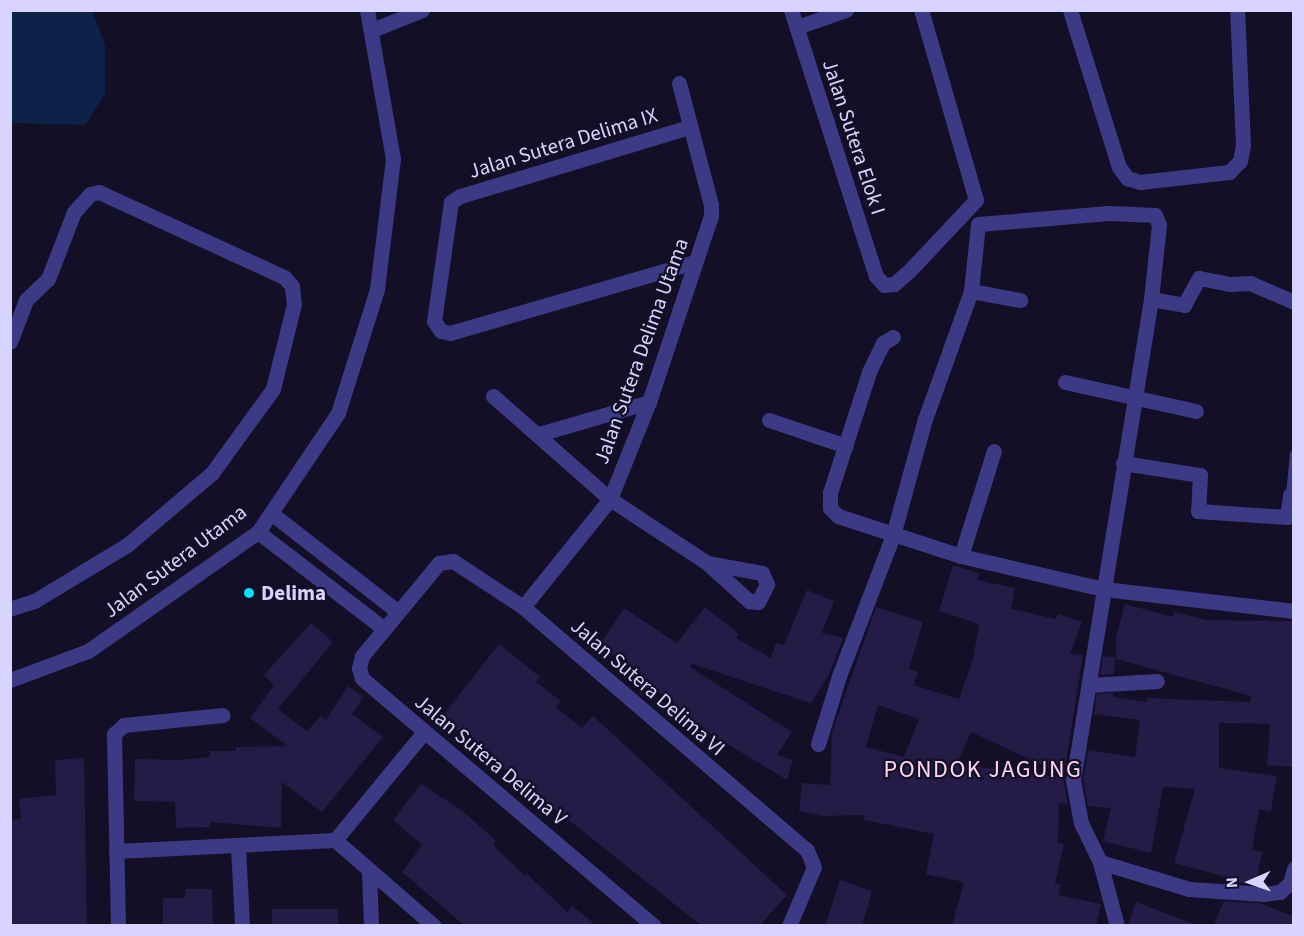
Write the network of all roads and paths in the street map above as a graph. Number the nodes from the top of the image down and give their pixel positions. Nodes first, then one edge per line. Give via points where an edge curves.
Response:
1 (367, 10) edge
2 (422, 10) edge
3 (791, 10) edge
4 (846, 10) edge
5 (921, 10) edge
6 (1070, 10) edge
7 (1237, 10) edge
8 (796, 27) junction
9 (372, 30) junction
10 (679, 83) dead end
11 (689, 126) junction
12 (695, 262) junction
13 (971, 291) junction
14 (26, 300) junction
15 (1020, 300) dead end
16 (1151, 300) junction
17 (1293, 302) edge
18 (10, 309) edge
19 (892, 337) dead end
20 (10, 342) edge
21 (1065, 382) dead end
22 (494, 396) dead end
23 (1134, 399) junction
24 (648, 402) junction
25 (1196, 411) dead end
26 (769, 420) dead end
27 (539, 434) junction
28 (846, 446) junction
29 (994, 451) dead end
30 (1293, 454) edge
31 (1123, 463) junction
32 (1292, 496) edge
33 (610, 499) junction
34 (271, 513) junction
35 (258, 532) junction
36 (892, 535) junction
37 (961, 556) junction
38 (707, 563) dead end
39 (1104, 589) junction
40 (523, 607) junction
41 (10, 609) edge
42 (397, 611) junction
43 (1293, 611) edge
44 (383, 628) junction
45 (10, 680) edge
46 (1157, 681) dead end
47 (1090, 685) junction
48 (222, 715) dead end
49 (424, 732) junction
50 (818, 744) dead end
51 (335, 840) junction
52 (238, 846) junction
53 (116, 851) junction
54 (1100, 862) junction
55 (1293, 869) edge
56 (369, 871) junction
57 (118, 926) edge
58 (242, 926) edge
59 (371, 926) edge
60 (434, 926) edge
61 (654, 926) edge
62 (789, 926) edge
63 (1117, 926) edge

1 - 9 street, Jalan Sutera Utama
2 - 9 street
3 - 8 street, Jalan Sutera Elok I
4 - 8 street
5 - 8 street, Jalan Sutera Elok I via 976,200 894,284 884,285 876,276
6 - 7 street via 1119,167 1127,178 1140,182 1229,172 1240,161 1243,145
9 - 34 street, Jalan Sutera Utama via 393,159 377,289 338,413
10 - 11 street, Jalan Sutera Delima Utama
11 - 12 street, Jalan Sutera Delima Utama via 711,205
11 - 12 street, Jalan Sutera Delima IX via 451,202 434,321 441,331 450,333
12 - 24 street, Jalan Sutera Delima Utama
13 - 15 street
13 - 16 street via 978,224 1109,213 1155,215 1160,225
13 - 36 street via 925,419
14 - 18 street
14 - 20 street
14 - 41 street via 48,279 74,212 90,194 99,192 284,277 292,286 294,303 273,389 212,473 127,545 34,601
16 - 17 street via 1184,305 1199,278 1250,283
16 - 23 street
19 - 28 street via 883,343 869,372
21 - 23 street
22 - 27 street
23 - 25 street
23 - 31 street
24 - 27 street
24 - 33 street, Jalan Sutera Delima Utama
26 - 28 street
27 - 33 street
28 - 36 street via 830,493 830,508 838,516
29 - 37 street
30 - 32 lane
31 - 32 street via 1200,475 1198,511 1287,517
31 - 39 street
33 - 38 street
33 - 40 street, Jalan Sutera Delima Utama
34 - 35 street, Jalan Sutera Utama
34 - 42 street
35 - 44 street
35 - 45 street, Jalan Sutera Utama via 88,651
36 - 37 street
36 - 50 street
37 - 39 street
39 - 43 street
39 - 47 street
40 - 42 street, Jalan Sutera Delima VI via 453,561 445,560
40 - 62 street, Jalan Sutera Delima VI via 807,850 814,867
42 - 44 street, Jalan Sutera Delima V
44 - 49 street, Jalan Sutera Delima V via 362,656 362,678
46 - 47 street
47 - 54 street via 1073,780 1081,823
48 - 53 street via 118,727 114,734
49 - 51 street
49 - 61 street, Jalan Sutera Delima V
51 - 52 street
51 - 56 street
52 - 53 street
52 - 58 street
53 - 57 street
54 - 55 street via 1189,889 1263,894 1280,892 1290,884
54 - 63 street
56 - 59 street
56 - 60 street

